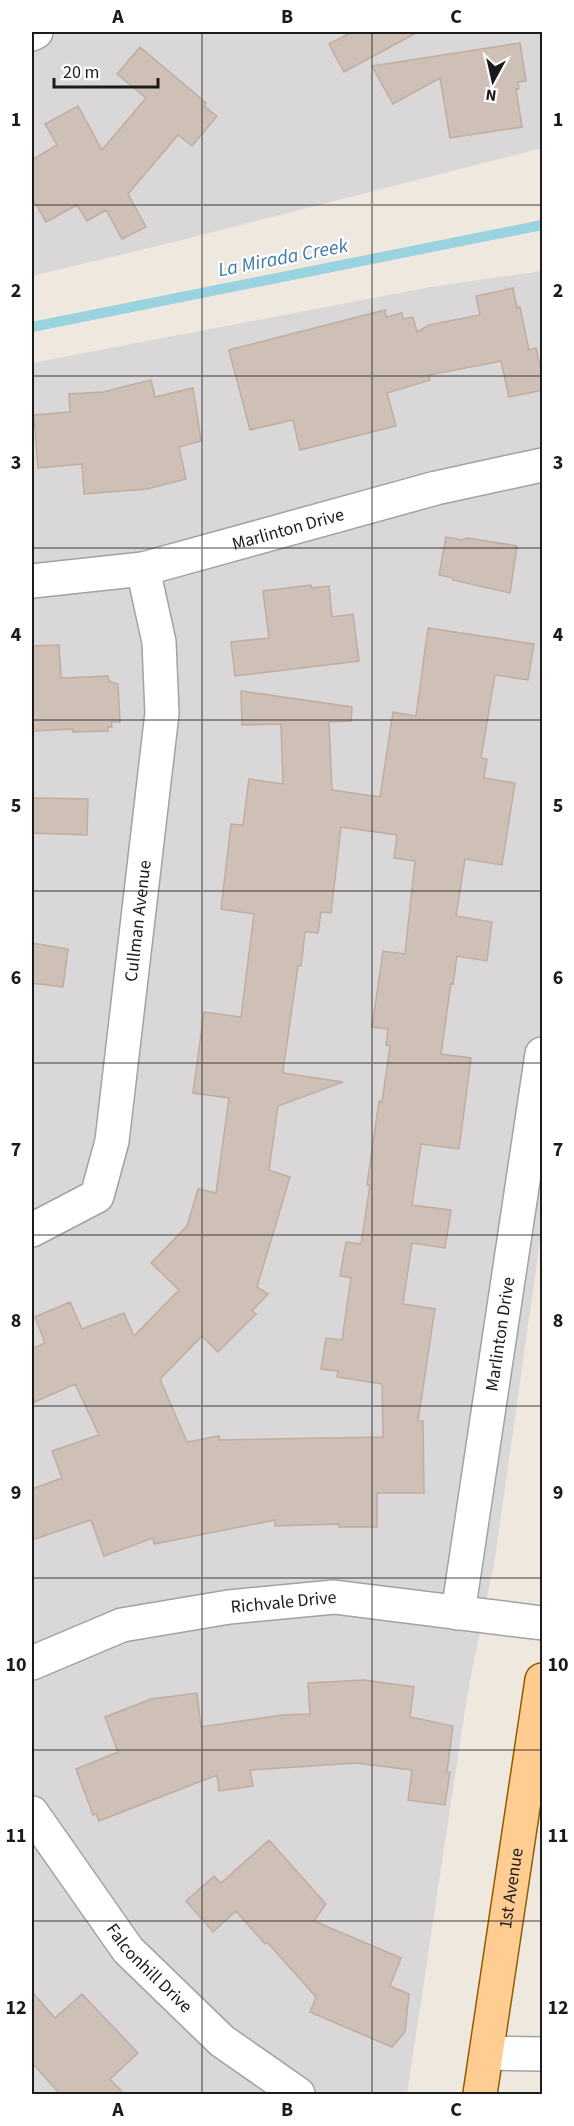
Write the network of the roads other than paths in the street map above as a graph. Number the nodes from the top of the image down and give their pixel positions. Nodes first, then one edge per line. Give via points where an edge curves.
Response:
1 (36, 32) edge
2 (32, 34) edge
3 (543, 465) edge
4 (143, 569) junction
5 (32, 581) edge
6 (543, 1054) edge
7 (32, 1230) edge
8 (458, 1613) junction
9 (543, 1623) edge
10 (32, 1663) edge
11 (543, 1680) edge
12 (32, 1813) edge
13 (487, 2053) junction
14 (543, 2054) edge
15 (298, 2094) edge
16 (480, 2094) edge

1 - 2 street
3 - 4 street, Marlinton Drive via 436,488
4 - 5 street, Marlinton Drive
4 - 7 street, Cullman Avenue via 159,642 162,713 112,1141 97,1196
6 - 8 street, Marlinton Drive
8 - 9 street, Richvale Drive
8 - 10 street, Richvale Drive via 334,1598 229,1607 122,1625
11 - 13 main road, 1st Avenue
12 - 15 street, Falconhill Drive via 128,1950 222,2041
13 - 14 street
13 - 16 main road, 1st Avenue

